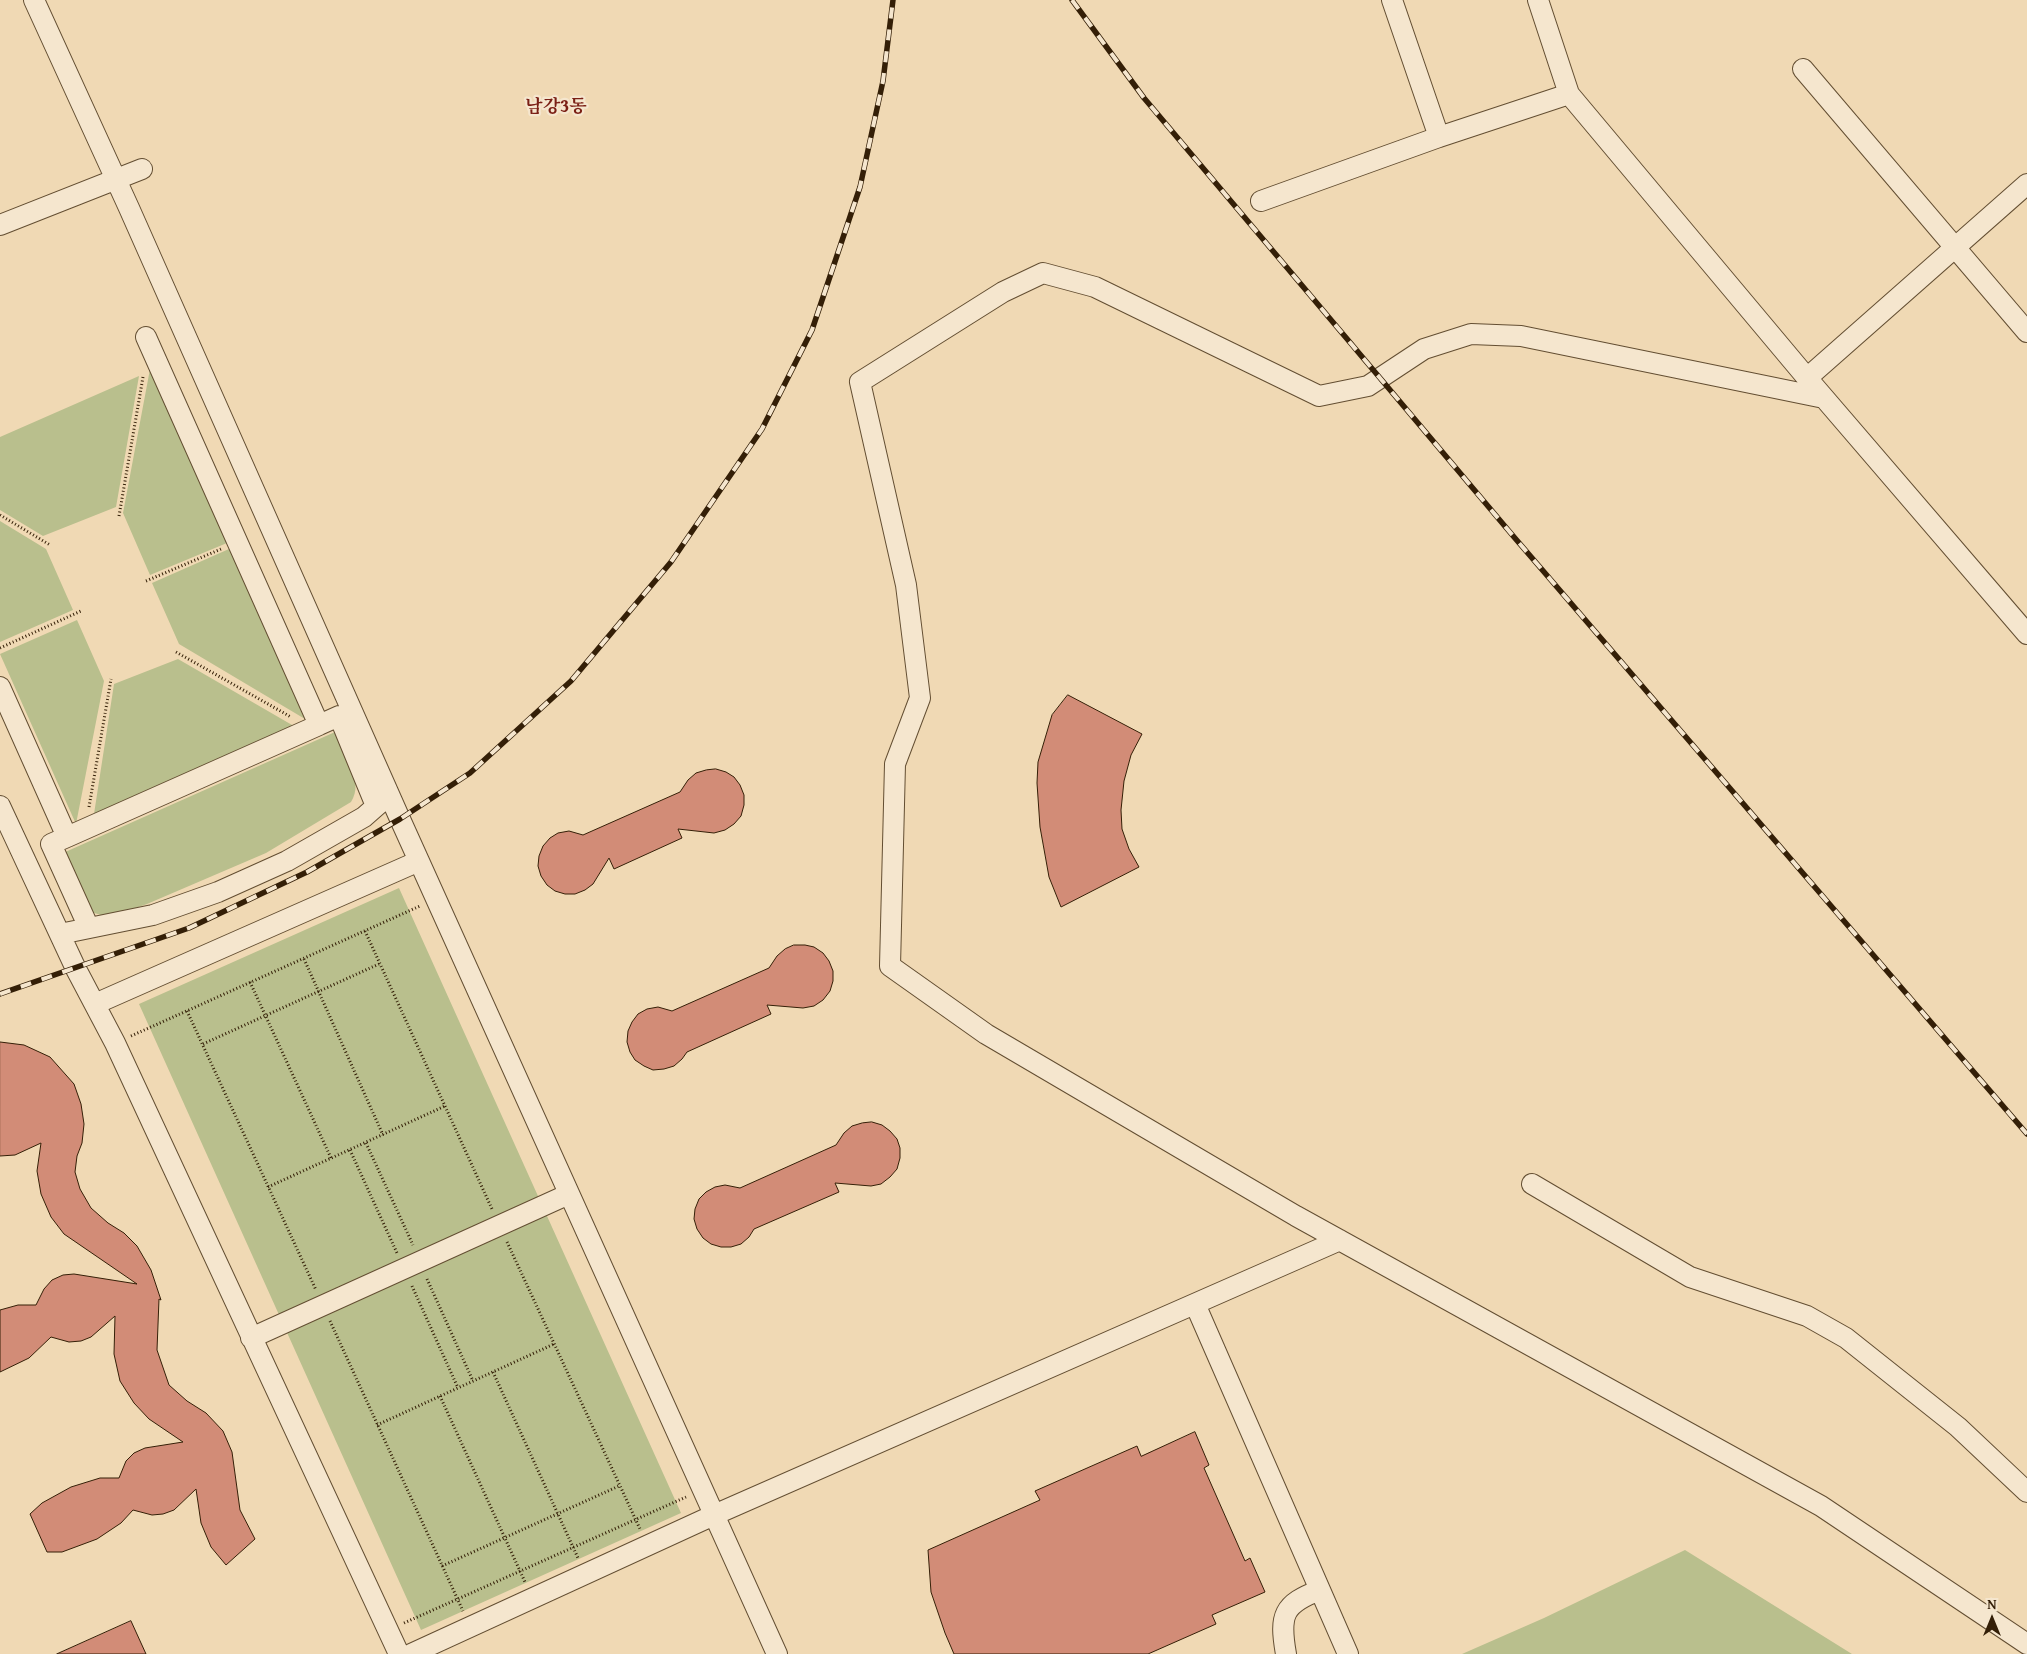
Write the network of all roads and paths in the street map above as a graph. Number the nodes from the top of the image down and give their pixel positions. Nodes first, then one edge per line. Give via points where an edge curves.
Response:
1 (34, 0) edge
2 (1392, 0) edge
3 (1538, 0) edge
4 (1803, 69) dead end
5 (1569, 94) junction
6 (1439, 137) junction
7 (142, 169) dead end
8 (116, 180) junction
9 (2027, 184) edge
10 (1261, 201) dead end
11 (0, 225) edge
12 (1955, 248) junction
13 (2027, 332) edge
14 (146, 337) dead end
15 (144, 374) dead end
16 (1806, 378) junction
17 (1824, 398) junction
18 (0, 515) edge
19 (119, 516) dead end
20 (237, 542) junction
21 (50, 545) dead end
22 (146, 581) dead end
23 (81, 611) dead end
24 (2026, 632) edge
25 (0, 648) edge
26 (176, 652) dead end
27 (111, 679) dead end
28 (0, 687) edge
29 (316, 727) junction
30 (383, 801) junction
31 (0, 806) edge
32 (76, 833) junction
33 (419, 861) junction
34 (436, 899) junction
35 (89, 928) junction
36 (60, 934) junction
37 (304, 959) junction
38 (380, 964) dead end
39 (250, 982) junction
40 (318, 991) junction
41 (95, 1004) junction
42 (265, 1016) junction
43 (115, 1044) junction
44 (203, 1044) dead end
45 (445, 1106) dead end
46 (383, 1135) junction
47 (331, 1158) junction
48 (1532, 1184) dead end
49 (268, 1187) dead end
50 (569, 1194) junction
51 (1340, 1240) junction
52 (1195, 1304) junction
53 (251, 1338) junction
54 (554, 1344) dead end
55 (493, 1372) junction
56 (440, 1396) junction
57 (377, 1424) dead end
58 (620, 1486) dead end
59 (703, 1489) junction
60 (2027, 1492) edge
61 (558, 1514) junction
62 (714, 1515) junction
63 (505, 1538) junction
64 (573, 1547) junction
65 (442, 1566) dead end
66 (520, 1571) junction
67 (585, 1574) junction
68 (1320, 1590) junction
69 (532, 1599) junction
70 (388, 1631) junction
71 (2027, 1644) edge
72 (399, 1654) edge
73 (411, 1654) edge
74 (778, 1654) edge
75 (1286, 1654) edge
76 (1348, 1654) edge

1 - 8 street
2 - 6 street
3 - 5 street
4 - 12 street
5 - 6 street
5 - 16 street
6 - 10 street
7 - 8 street
8 - 11 street
8 - 30 street
9 - 12 street
12 - 13 street
12 - 16 street
14 - 20 street
15 - 19 path
16 - 17 street
17 - 24 street
17 - 51 street via 1521,336 1471,334 1424,350 1368,386 1319,396 1095,287 1044,273 1003,292 860,382 906,585 920,698 895,764 890,966 986,1034
18 - 21 path
20 - 22 path
20 - 29 street
23 - 25 path
26 - 29 path
27 - 32 path
28 - 32 street
29 - 30 street via 339,716
29 - 32 street
30 - 33 street
30 - 35 street via 364,817 287,861 218,892 153,915
31 - 36 street
32 - 35 street via 51,844
33 - 34 street
33 - 41 street
34 - 37 path
34 - 50 street
35 - 36 street
36 - 41 street
37 - 39 path
37 - 40 path
38 - 40 path
39 - 42 path
39 - 43 path
40 - 42 path
40 - 46 path
41 - 43 street
42 - 44 path
42 - 47 path
43 - 53 street
45 - 46 path
46 - 47 path
47 - 49 path
48 - 60 street via 1690,1277 1806,1316 1846,1338 1958,1427
50 - 53 street
50 - 59 street
51 - 52 street
51 - 71 street via 1821,1506
52 - 62 street
52 - 68 street
53 - 70 street
54 - 55 path
55 - 56 path
55 - 61 path
56 - 57 path
56 - 63 path
58 - 61 path
59 - 62 street
59 - 64 path
61 - 63 path
61 - 64 path
62 - 67 street
62 - 74 street
63 - 65 path
63 - 66 path
64 - 66 path
64 - 67 path
66 - 69 path
66 - 70 path
67 - 69 street
68 - 75 street via 1291,1604 1283,1634
68 - 76 street
69 - 73 street
70 - 72 street

